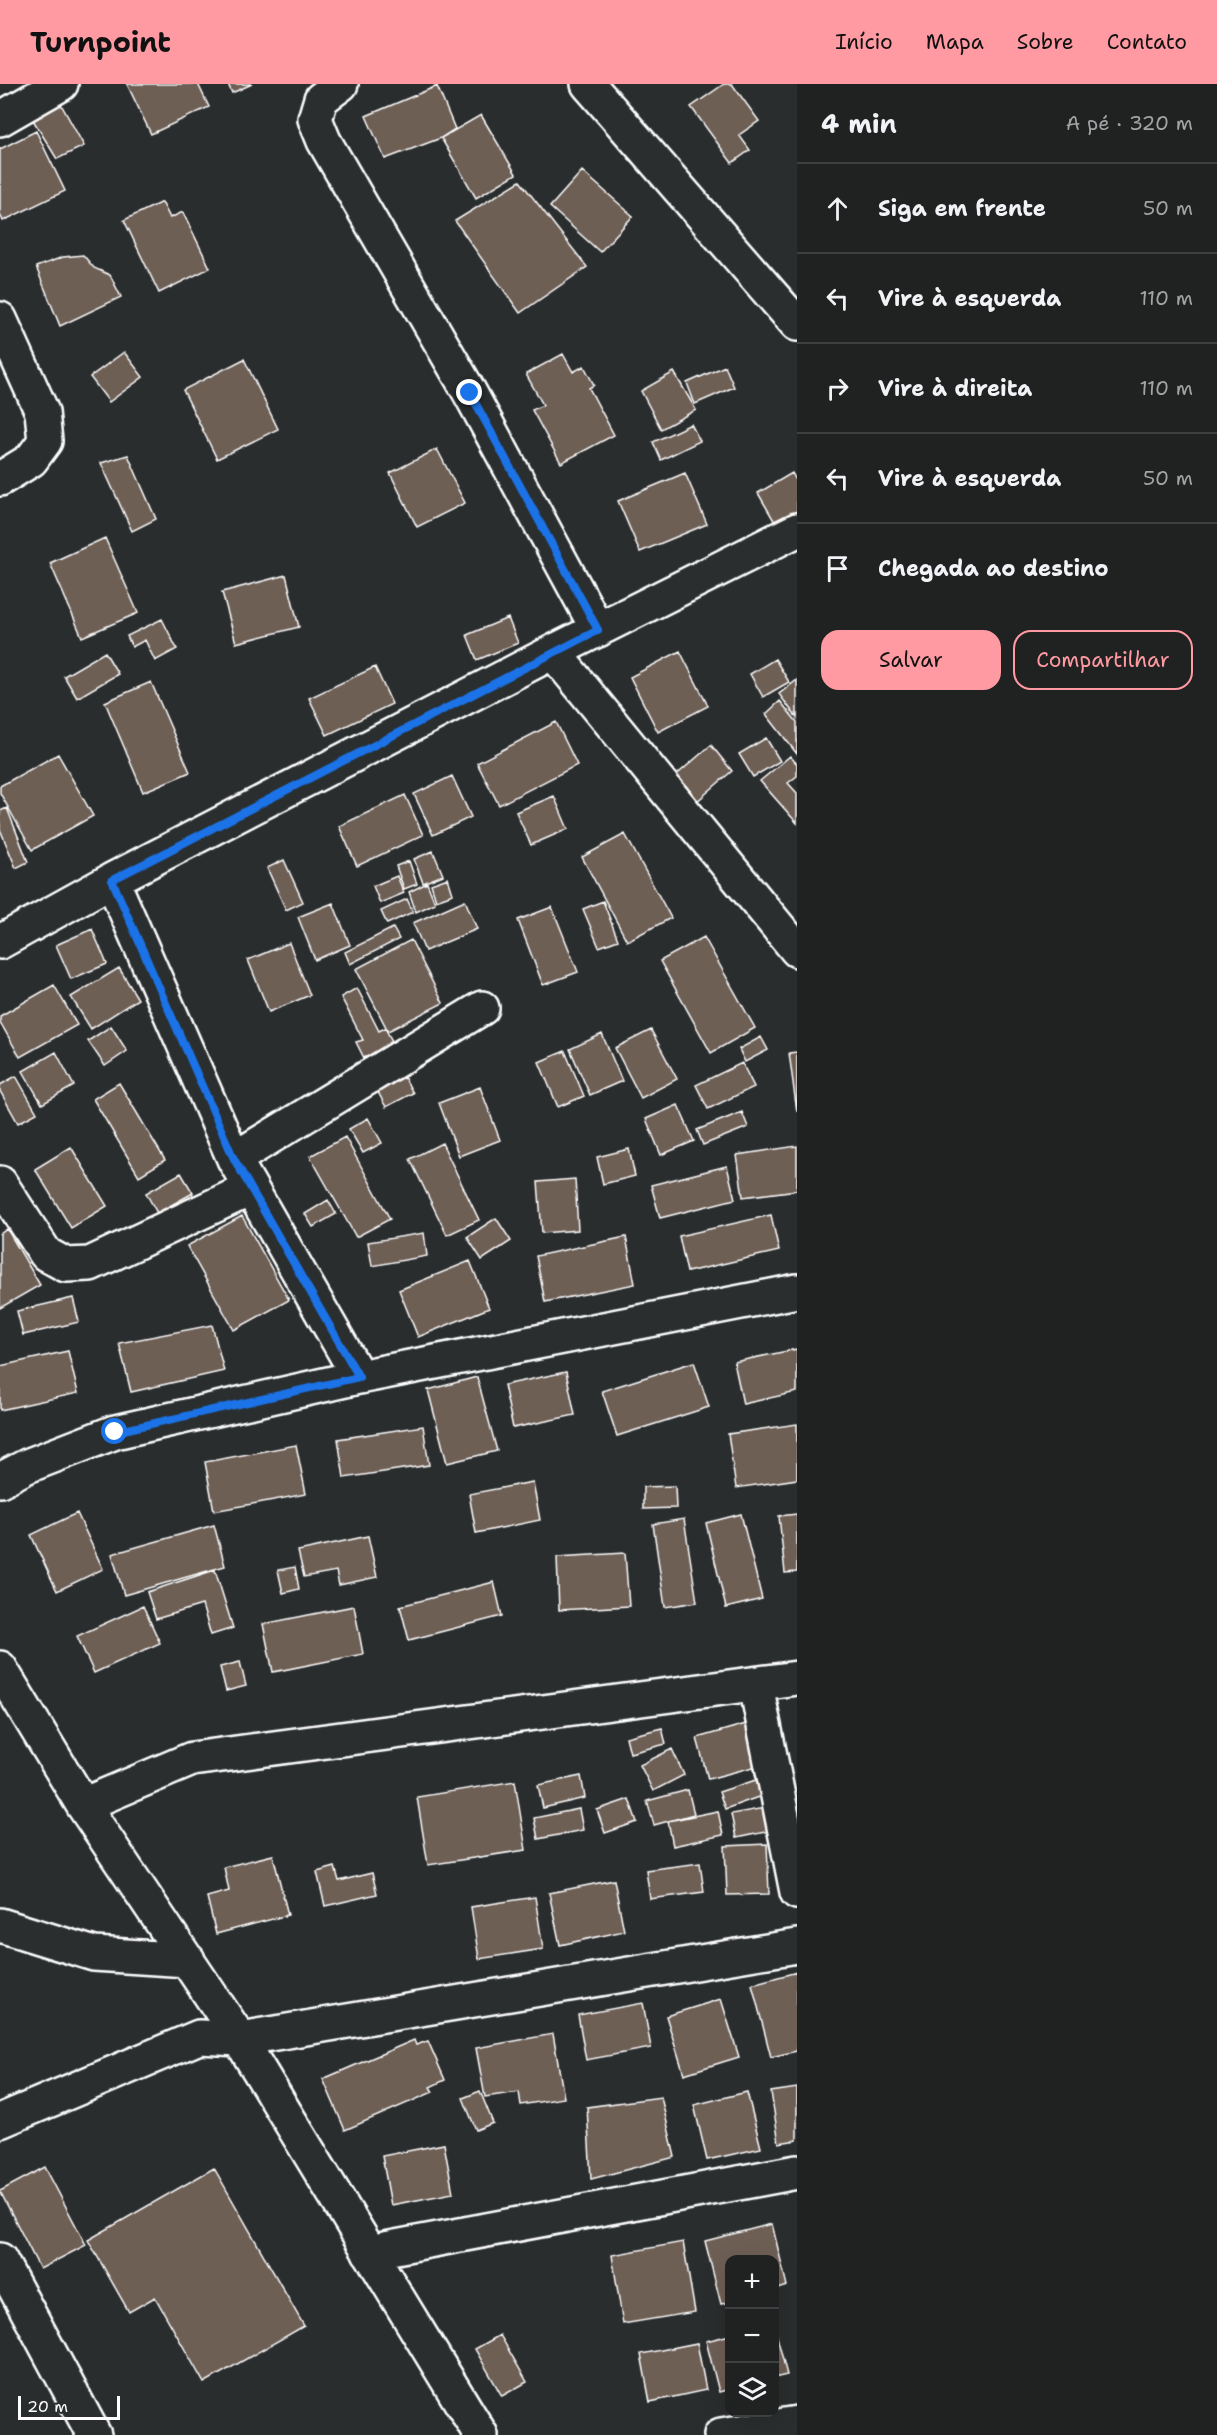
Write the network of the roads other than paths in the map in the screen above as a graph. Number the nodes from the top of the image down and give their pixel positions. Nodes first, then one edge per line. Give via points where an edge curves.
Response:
1 (61, 84) edge
2 (341, 84) edge
3 (588, 84) edge
4 (0, 119) edge
5 (0, 319) edge
6 (797, 324) edge
7 (0, 479) edge
8 (792, 542) edge
9 (598, 630) junction
10 (553, 652) junction
11 (112, 880) junction
12 (0, 942) edge
13 (797, 950) edge
14 (482, 1008) dead end
15 (234, 1159) junction
16 (0, 1183) edge
17 (250, 1189) junction
18 (797, 1291) edge
19 (359, 1377) junction
20 (0, 1480) edge
21 (0, 1668) edge
22 (797, 1678) edge
23 (756, 1685) junction
24 (82, 1805) junction
25 (797, 1892) edge
26 (0, 1925) edge
27 (797, 1946) edge
28 (188, 1960) junction
29 (240, 2039) junction
30 (0, 2121) edge
31 (797, 2172) edge
32 (369, 2252) junction
33 (0, 2260) edge
34 (797, 2423) edge
35 (94, 2435) edge
36 (481, 2435) edge
37 (721, 2435) edge

1 - 4 street
2 - 9 street via 321,99 315,119 324,141 470,393
3 - 6 street
5 - 7 street via 42,412 45,441 31,460
8 - 9 street
9 - 10 street
10 - 11 street
10 - 13 street
11 - 12 street
11 - 15 street
14 - 15 street
15 - 17 street
16 - 17 street via 46,1254 66,1265 90,1264
17 - 19 street
18 - 19 street
19 - 20 street via 115,1432
21 - 24 street
22 - 23 street
23 - 24 street via 192,1759
23 - 25 street
24 - 28 street
26 - 28 street via 94,1954
27 - 29 street
28 - 29 street
29 - 30 street via 199,2037
29 - 32 street
31 - 32 street
32 - 36 street
33 - 35 street
34 - 37 street

